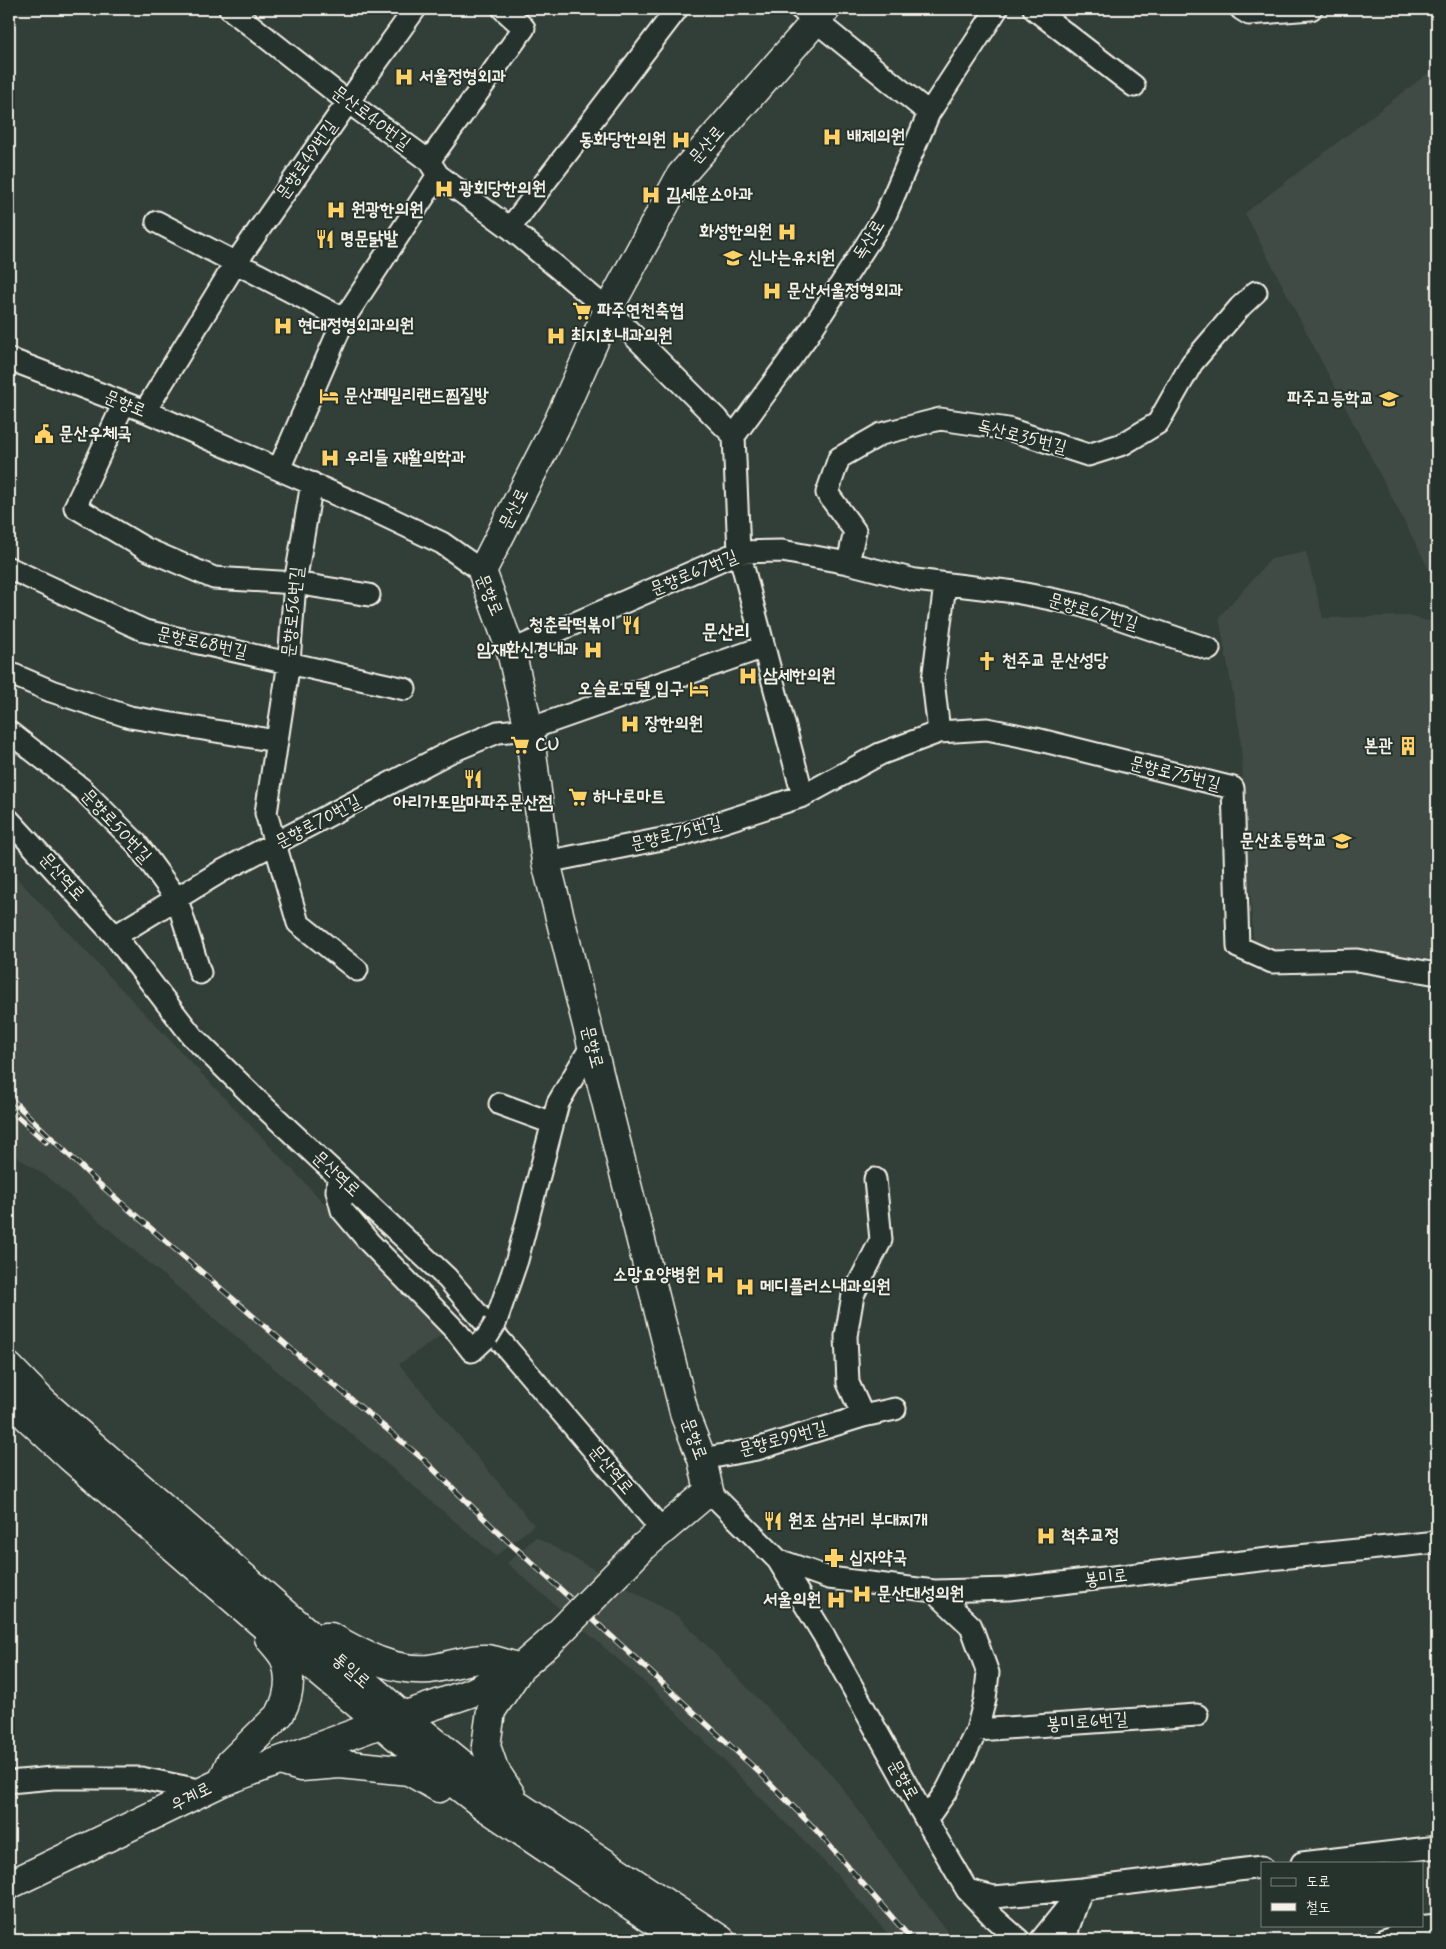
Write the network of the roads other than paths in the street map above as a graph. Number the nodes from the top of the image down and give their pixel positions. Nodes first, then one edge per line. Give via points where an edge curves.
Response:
1 (230, 9) edge
2 (415, 9) edge
3 (503, 9) edge
4 (677, 9) edge
5 (997, 9) edge
6 (1034, 9) edge
7 (1242, 9) edge
8 (1311, 9) edge
9 (814, 13) edge
10 (1134, 86) dead end
11 (348, 102) junction
12 (928, 113) junction
13 (433, 168) junction
14 (157, 222) dead end
15 (510, 228) junction
16 (235, 264) junction
17 (1256, 292) dead end
18 (608, 310) junction
19 (344, 319) junction
20 (9, 361) edge
21 (124, 403) junction
22 (145, 411) junction
23 (734, 436) junction
24 (279, 469) junction
25 (312, 483) junction
26 (739, 552) junction
27 (848, 563) junction
28 (9, 568) edge
29 (482, 571) junction
30 (295, 583) junction
31 (945, 584) junction
32 (369, 594) dead end
33 (764, 647) junction
34 (1209, 648) dead end
35 (511, 651) junction
36 (288, 662) junction
37 (9, 673) edge
38 (405, 689) dead end
39 (529, 729) junction
40 (9, 732) edge
41 (939, 732) junction
42 (276, 741) junction
43 (803, 796) junction
44 (9, 820) edge
45 (274, 844) junction
46 (546, 862) junction
47 (177, 899) junction
48 (115, 936) junction
49 (357, 970) dead end
50 (200, 973) dead end
51 (1437, 974) edge
52 (592, 1045) junction
53 (500, 1104) dead end
54 (552, 1123) junction
55 (338, 1176) junction
56 (875, 1179) dead end
57 (9, 1367) edge
58 (9, 1400) edge
59 (895, 1409) dead end
60 (863, 1416) junction
61 (702, 1458) junction
62 (709, 1491) junction
63 (652, 1538) junction
64 (1437, 1542) edge
65 (778, 1560) junction
66 (934, 1591) junction
67 (261, 1623) junction
68 (312, 1637) junction
69 (520, 1668) junction
70 (1197, 1715) dead end
71 (392, 1720) junction
72 (977, 1730) junction
73 (281, 1762) junction
74 (9, 1782) edge
75 (213, 1787) junction
76 (517, 1805) junction
77 (484, 1806) junction
78 (926, 1820) junction
79 (1437, 1847) edge
80 (1310, 1862) edge
81 (1261, 1868) edge
82 (9, 1885) edge
83 (1082, 1889) junction
84 (967, 1890) junction
85 (1437, 1925) edge
86 (682, 1940) edge
87 (721, 1940) edge
88 (1019, 1940) edge
89 (1041, 1940) edge
90 (1068, 1940) edge
91 (1384, 1940) edge

1 - 11 street, 문산로40번길
2 - 11 street, 문향로49번길
3 - 13 street via 524,28
4 - 15 street
5 - 12 street, 독산로
6 - 10 street
7 - 8 street via 1249,14
9 - 12 street, 문산로
9 - 18 main road, 문산로 via 681,175
11 - 13 street, 문산로40번길
11 - 16 street, 문향로49번길
12 - 23 street, 독산로 via 885,216 808,335
13 - 15 street, 문산로40번길
13 - 19 street
14 - 16 street
15 - 18 street, 문산로40번길
16 - 19 street
16 - 22 street, 문향로49번길
17 - 27 street, 독산로35번길 via 1192,363 1158,422 1122,444 1088,455 1008,429 940,419 881,434 839,458 827,493 855,531
18 - 23 street
18 - 29 main road, 문산로 via 559,420
19 - 24 street
20 - 21 street, 문향로
21 - 22 street, 문향로
21 - 30 street via 75,507 146,549 214,578
22 - 24 street, 문향로
23 - 26 street
24 - 25 street, 문향로
25 - 29 street, 문향로 via 442,543
25 - 30 street, 문향로56번길
26 - 27 street, 문향로67번길 via 782,551
26 - 33 street
26 - 35 street, 문향로67번길
27 - 31 street, 문향로67번길
28 - 36 street, 문향로68번길 via 145,631
29 - 35 main road, 문향로
30 - 32 street
30 - 36 street, 문향로56번길
31 - 34 street, 문향로67번길 via 1015,592 1080,605
31 - 41 street via 933,680
33 - 39 street, 문향로70번길
33 - 43 street
35 - 39 main road, 문향로
36 - 38 street, 문향로68번길
36 - 42 street, 문향로56번길
37 - 42 street via 51,691 130,717
39 - 45 street, 문향로70번길 via 498,732 450,752
39 - 46 main road, 문향로
40 - 47 street, 문향로50번길 via 82,789 130,836
41 - 43 street, 문향로75번길 via 880,754
41 - 51 street, 문향로75번길 via 987,729 1233,788 1238,947 1272,962 1357,960
42 - 45 street, 문향로56번길 via 266,813
43 - 46 street, 문향로75번길 via 682,835
44 - 48 street, 문산역로
45 - 47 street, 문향로70번길
45 - 49 street, 문향로56번길 via 298,923
46 - 52 main road, 문향로
47 - 48 street, 문향로70번길
47 - 50 street, 문향로50번길
48 - 55 street, 문산역로 via 192,1036
52 - 54 street via 558,1103
52 - 61 main road, 문향로 via 685,1416
53 - 54 street
54 - 55 street via 517,1260 491,1331 472,1351 342,1210 337,1191
55 - 63 street, 문산역로 via 447,1278
56 - 60 street via 882,1240 854,1295 846,1336 848,1383
57 - 68 main road, 통일로 via 44,1403
58 - 67 main road, 통일로
59 - 60 street, 문향로99번길
60 - 61 street, 문향로99번길 via 758,1449
61 - 62 main road, 문향로
62 - 63 main road
62 - 65 street, 문향로
63 - 69 main road, bridge via 550,1642
64 - 66 street, 봉미로 via 1009,1589
65 - 66 street, 봉미로 via 829,1578
65 - 78 street, 문향로
66 - 72 street via 971,1626 988,1673
67 - 71 main road, 통일로
67 - 75 main road via 285,1659 289,1681 286,1703 280,1714 230,1763
68 - 69 main road via 331,1637 376,1660 408,1668 428,1669 486,1659
68 - 71 main road, 통일로
69 - 71 main road via 473,1692
69 - 76 main road via 491,1711 486,1746 494,1769
70 - 72 street, 봉미로6번길
71 - 73 main road, 우계로
71 - 76 main road, 통일로
71 - 77 main road, 통일로 via 428,1763
72 - 78 street via 946,1790
73 - 75 main road, 우계로
73 - 77 main road via 301,1767 340,1764 409,1771 464,1802
74 - 75 street via 53,1778 141,1778
75 - 82 main road, 우계로
76 - 87 main road, 통일로
77 - 86 main road, 통일로
78 - 84 street, 문향로
79 - 80 street
81 - 83 street
83 - 84 street via 994,1897
83 - 89 street
83 - 90 street via 1068,1928
84 - 88 street, 문향로
85 - 91 street via 1418,1927

